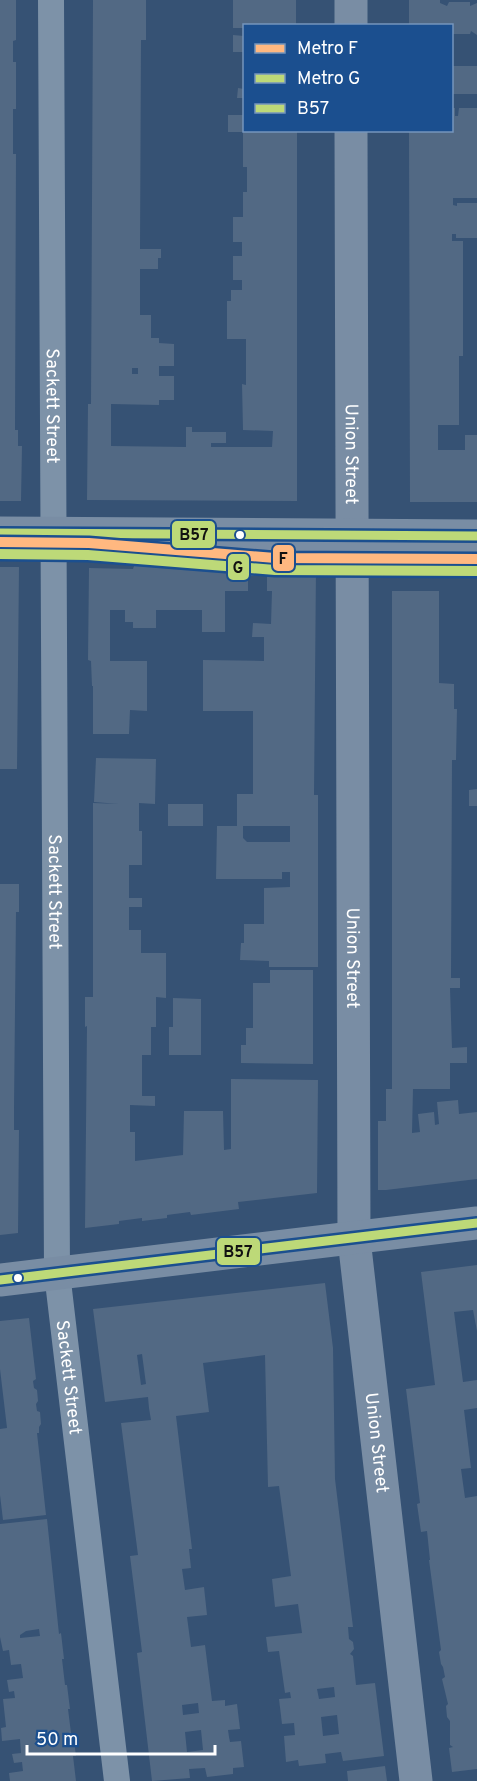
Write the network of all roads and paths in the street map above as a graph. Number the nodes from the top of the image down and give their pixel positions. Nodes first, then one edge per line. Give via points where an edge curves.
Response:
1 (51, 0) edge
2 (351, 0) edge
3 (351, 24) edge
4 (351, 132) edge
5 (0, 533) edge
6 (53, 533) junction
7 (351, 535) junction
8 (477, 536) edge
9 (477, 1223) edge
10 (354, 1239) junction
11 (57, 1273) junction
12 (0, 1280) edge
13 (117, 1781) edge
14 (416, 1781) edge

1 - 6 street, Sackett Street
2 - 3 street
4 - 7 street, Union Street
5 - 6 street
6 - 7 street
6 - 11 street, Sackett Street
7 - 8 street
7 - 10 street, Union Street
9 - 10 street
10 - 11 street
10 - 14 street, Union Street
11 - 12 street
11 - 13 street, Sackett Street

